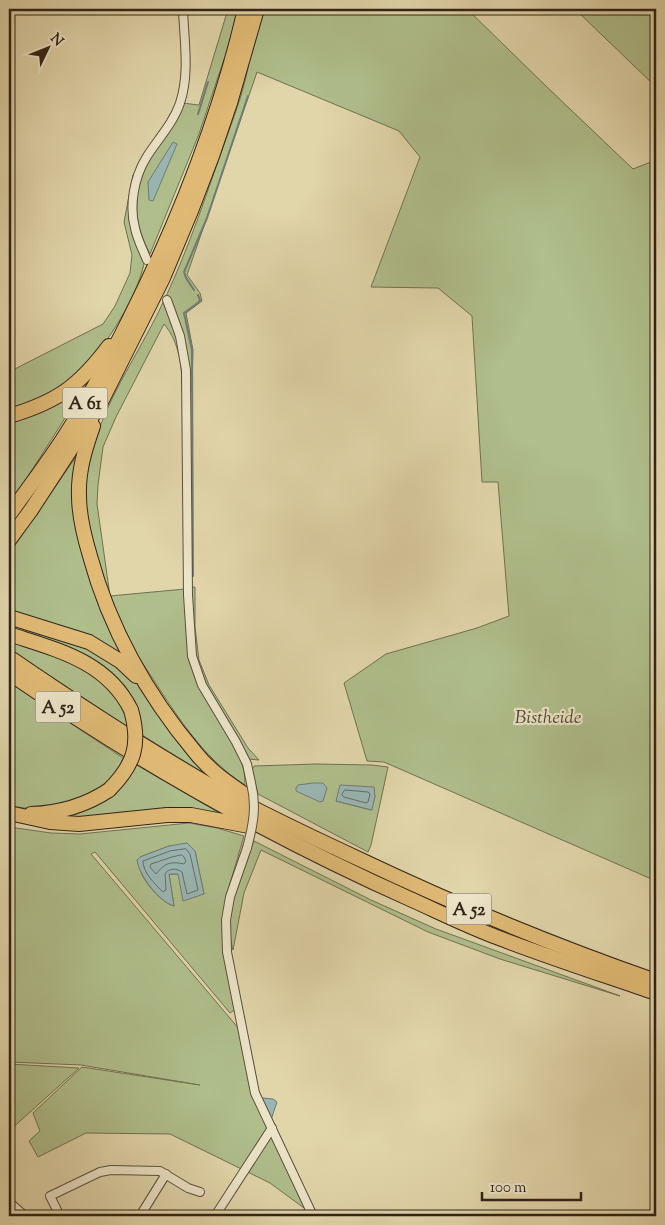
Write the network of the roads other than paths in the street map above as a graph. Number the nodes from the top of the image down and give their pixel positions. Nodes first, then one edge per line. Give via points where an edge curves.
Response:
1 (183, 9) edge
2 (245, 9) edge
3 (257, 9) edge
4 (147, 260) dead end
5 (148, 284) junction
6 (167, 300) dead end
7 (99, 406) junction
8 (9, 416) edge
9 (9, 514) edge
10 (9, 540) edge
11 (9, 617) edge
12 (9, 634) edge
13 (9, 657) edge
14 (9, 673) edge
15 (159, 703) junction
16 (11, 813) edge
17 (290, 827) junction
18 (264, 830) junction
19 (656, 981) edge
20 (656, 993) edge
21 (272, 1128) junction
22 (166, 1174) junction
23 (200, 1192) dead end
24 (9, 1202) edge
25 (312, 1213) edge
26 (25, 1216) edge
27 (60, 1216) edge
28 (140, 1216) edge
29 (215, 1216) edge
30 (303, 1216) edge

1 - 4 street via 185,60 180,104 171,123 146,158 134,190 134,228
2 - 5 highway, A 61 via 218,105 179,212
3 - 7 highway, A 61 via 230,103 191,211 163,278
5 - 8 highway via 109,345 80,380 46,404
5 - 9 highway, A 61 via 68,432
6 - 21 street, bridge via 180,336 186,370 188,595 192,656 202,685 247,764 252,783 253,825 230,897 226,920 227,952 256,1093
7 - 10 highway, A 61
7 - 15 highway via 83,455 79,483 80,516 94,570 115,627
11 - 15 highway via 66,634 106,651 126,666
12 - 16 highway, bridge via 69,655 100,671 119,689 132,710 136,735 134,752 122,777 93,801 63,811
13 - 17 highway, A 52 via 207,783
14 - 18 highway, A 52 via 61,709
15 - 17 highway via 195,753 215,773
16 - 18 highway via 50,822 79,824 191,815
17 - 19 highway, A 52 via 443,899
18 - 20 highway, A 52 via 498,938
21 - 25 street
21 - 29 street
22 - 23 street
22 - 27 street via 160,1171 100,1172 50,1196
22 - 28 street
24 - 26 street
25 - 30 street

